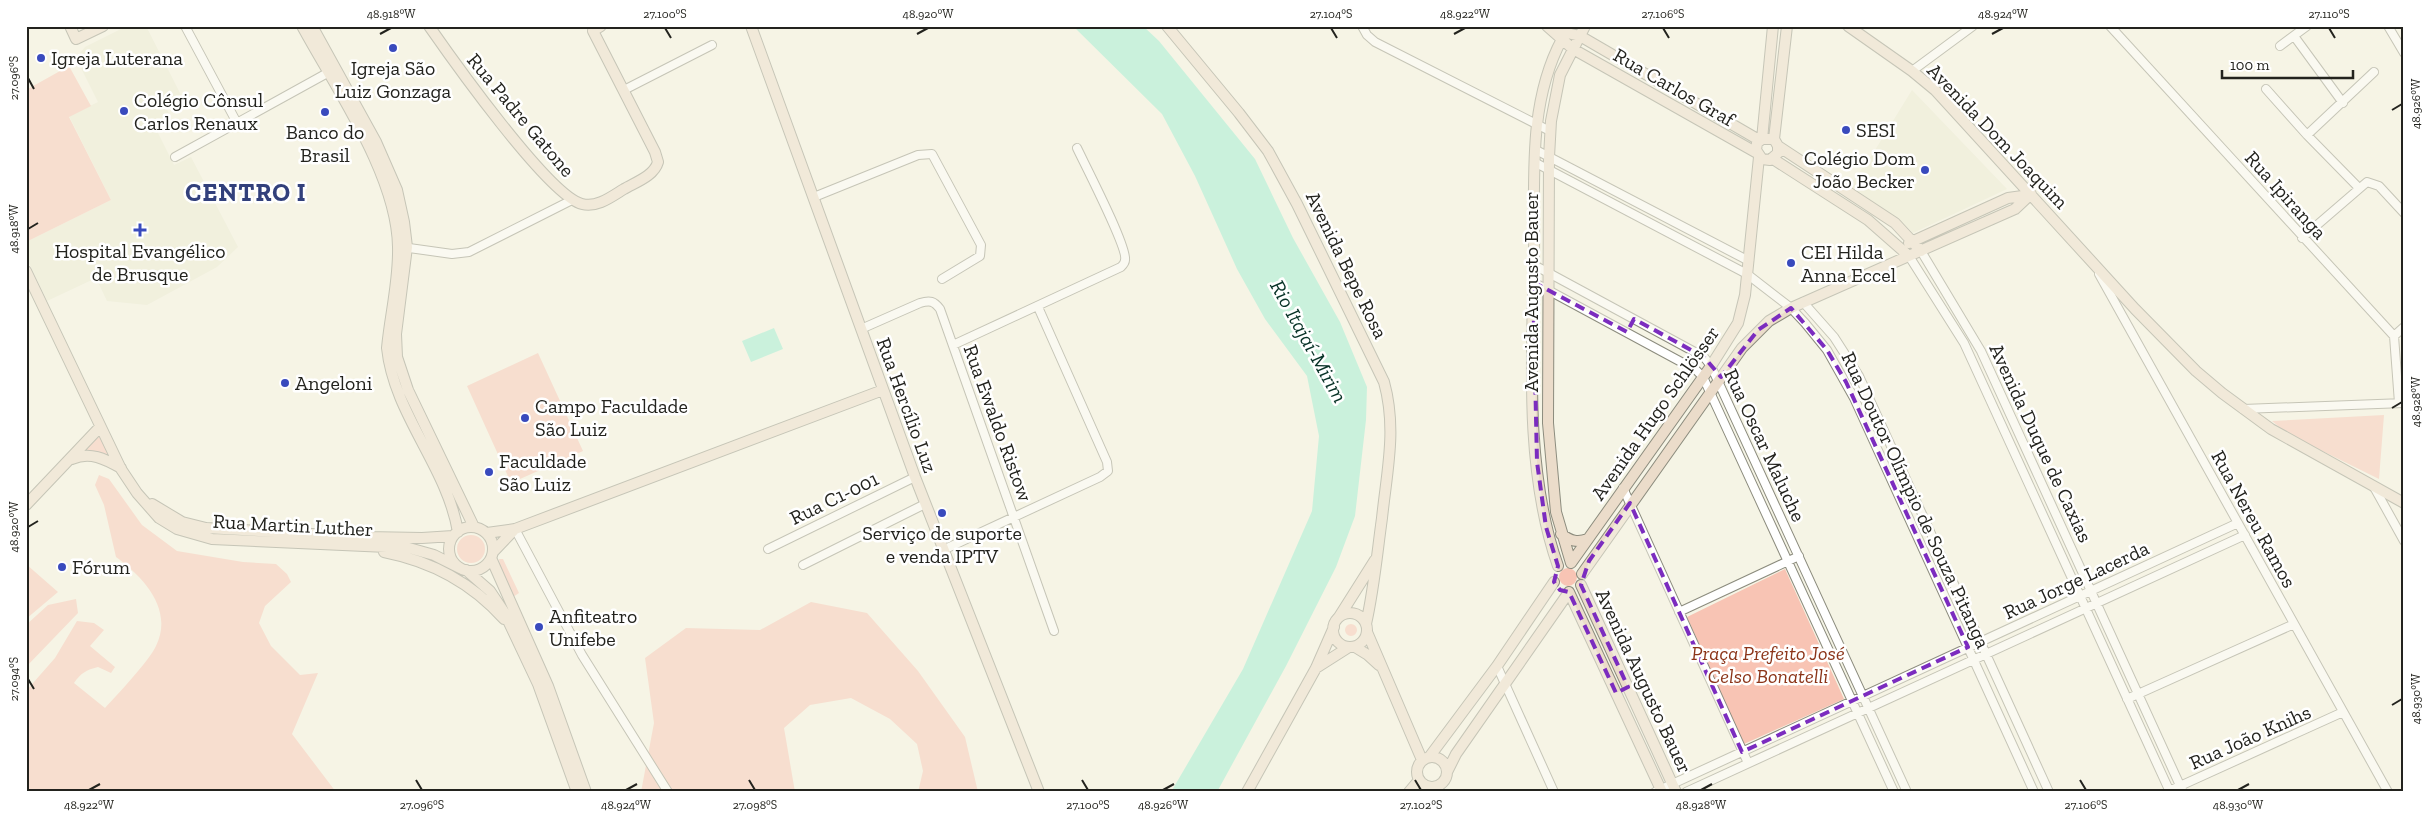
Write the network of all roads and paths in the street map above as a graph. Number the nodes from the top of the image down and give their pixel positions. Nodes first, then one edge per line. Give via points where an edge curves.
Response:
1 (70, 26) edge
2 (103, 26) edge
3 (185, 26) edge
4 (302, 26) edge
5 (312, 26) edge
6 (429, 26) edge
7 (752, 26) edge
8 (1167, 26) edge
9 (1362, 26) edge
10 (1585, 26) edge
11 (1773, 26) edge
12 (1786, 26) edge
13 (1848, 26) edge
14 (1973, 26) edge
15 (2110, 26) edge
16 (2307, 26) edge
17 (2388, 26) edge
18 (595, 28) edge
19 (1559, 30) edge
20 (1580, 36) junction
21 (2294, 36) junction
22 (712, 45) dead end
23 (2280, 46) dead end
24 (1573, 49) junction
25 (2404, 53) edge
26 (1618, 59) junction
27 (331, 71) junction
28 (1611, 71) junction
29 (1912, 71) junction
30 (2374, 72) dead end
31 (2266, 89) dead end
32 (624, 90) junction
33 (1677, 93) junction
34 (2343, 103) junction
35 (1670, 104) junction
36 (237, 123) junction
37 (1537, 126) junction
38 (1550, 131) junction
39 (2307, 135) junction
40 (1760, 140) junction
41 (1776, 143) junction
42 (1078, 148) dead end
43 (1536, 150) junction
44 (1758, 155) junction
45 (175, 157) dead end
46 (1549, 157) junction
47 (1774, 159) junction
48 (1536, 163) junction
49 (1549, 170) junction
50 (2359, 188) junction
51 (1846, 190) junction
52 (2031, 194) junction
53 (814, 197) junction
54 (572, 200) junction
55 (1631, 200) junction
56 (1838, 201) junction
57 (1626, 210) junction
58 (2404, 212) edge
59 (1684, 227) junction
60 (1679, 238) junction
61 (2302, 238) junction
62 (1914, 241) junction
63 (402, 247) junction
64 (1901, 247) junction
65 (1921, 251) junction
66 (1909, 256) junction
67 (1749, 261) junction
68 (2092, 261) junction
69 (1534, 265) junction
70 (26, 271) edge
71 (1547, 272) junction
72 (1748, 274) junction
73 (942, 279) dead end
74 (1534, 282) junction
75 (1548, 290) junction
76 (1804, 302) junction
77 (1038, 307) junction
78 (1791, 308) junction
79 (1634, 319) junction
80 (2404, 327) edge
81 (862, 330) junction
82 (1627, 332) junction
83 (2394, 336) junction
84 (1974, 338) junction
85 (1964, 343) junction
86 (953, 345) junction
87 (1711, 366) junction
88 (1703, 377) junction
89 (1718, 381) junction
90 (1547, 384) junction
91 (1533, 385) junction
92 (883, 390) junction
93 (1710, 393) junction
94 (1866, 393) junction
95 (1854, 398) junction
96 (2402, 403) edge
97 (2243, 409) junction
98 (2014, 423) junction
99 (100, 426) junction
100 (2004, 428) junction
101 (68, 460) junction
102 (1550, 460) junction
103 (1537, 462) junction
104 (1901, 468) junction
105 (121, 469) junction
106 (1888, 473) junction
107 (915, 477) junction
108 (448, 485) junction
109 (2374, 487) junction
110 (1623, 488) junction
111 (1768, 490) junction
112 (137, 493) junction
113 (1757, 495) junction
114 (27, 503) edge
115 (1630, 503) junction
116 (2404, 503) edge
117 (925, 504) junction
118 (1015, 517) junction
119 (2060, 522) junction
120 (2238, 523) junction
121 (474, 527) junction
122 (2049, 528) junction
123 (515, 529) junction
124 (487, 533) junction
125 (456, 534) junction
126 (1561, 534) junction
127 (2245, 535) junction
128 (1588, 539) junction
129 (2404, 541) edge
130 (356, 547) junction
131 (768, 549) dead end
132 (943, 550) junction
133 (1939, 551) junction
134 (492, 555) junction
135 (1377, 556) junction
136 (1799, 556) junction
137 (1926, 557) junction
138 (2160, 558) junction
139 (1788, 561) junction
140 (1571, 563) junction
141 (803, 565) dead end
142 (1558, 566) junction
143 (463, 569) junction
144 (2166, 571) junction
145 (1582, 574) junction
146 (1554, 582) junction
147 (1580, 585) junction
148 (2091, 591) junction
149 (1569, 592) junction
150 (2079, 596) junction
151 (2096, 603) junction
152 (2085, 608) junction
153 (1679, 612) junction
154 (1339, 618) junction
155 (2294, 624) junction
156 (1334, 627) junction
157 (1367, 628) junction
158 (513, 629) junction
159 (1054, 631) dead end
160 (1980, 642) junction
161 (1352, 647) junction
162 (1968, 648) junction
163 (1986, 654) junction
164 (1973, 660) junction
165 (1497, 666) junction
166 (1849, 666) junction
167 (1316, 668) junction
168 (1383, 669) junction
169 (1838, 671) junction
170 (1504, 683) junction
171 (1628, 687) junction
172 (1616, 693) junction
173 (2138, 694) junction
174 (1863, 696) junction
175 (2127, 699) junction
176 (1852, 701) junction
177 (1868, 708) junction
178 (2343, 712) junction
179 (1857, 713) junction
180 (2024, 737) junction
181 (2011, 743) junction
182 (1742, 752) junction
183 (1426, 758) junction
184 (1893, 762) junction
185 (1748, 763) junction
186 (1882, 767) junction
187 (1446, 776) junction
188 (1419, 780) junction
189 (1674, 788) edge
190 (2182, 789) edge
191 (1436, 790) edge
192 (1659, 791) edge
193 (2170, 791) edge
194 (577, 792) edge
195 (586, 792) edge
196 (668, 792) edge
197 (1040, 792) edge
198 (1247, 792) edge
199 (1409, 792) edge
200 (1554, 792) edge
201 (1686, 792) edge
202 (1894, 792) edge
203 (1907, 792) edge
204 (2034, 792) edge
205 (2049, 792) edge
206 (2388, 792) edge

1 - 2 main road via 76,39
3 - 36 street
4 - 27 main road
5 - 27 main road
6 - 54 main road, Rua Padre Gatone via 529,156
7 - 53 main road, Rua Hercílio Luz
8 - 135 main road, Avenida Bepe Rosa via 1268,151 1378,366 1388,399 1392,430
9 - 37 street via 1375,42
10 - 20 main road, Avenida Augusto Bauer
11 - 40 main road
12 - 41 main road
13 - 29 main road, Avenida Dom Joaquim
14 - 29 street
15 - 61 street, Rua Ipiranga
16 - 21 street
17 - 25 street
18 - 32 main road
19 - 20 main road, Rua Carlos Graf
19 - 24 main road, Rua Carlos Graf
19 - 37 main road, Avenida Augusto Bauer via 1546,74
20 - 24 main road, Avenida Augusto Bauer
20 - 26 main road, Rua Carlos Graf
21 - 23 street
21 - 34 street
22 - 32 street
24 - 28 main road, Rua Carlos Graf
24 - 38 main road, Avenida Augusto Bauer via 1560,75
26 - 28 main road
26 - 33 main road, Rua Carlos Graf
27 - 36 street
27 - 63 main road via 372,144 393,191
28 - 35 main road, Rua Carlos Graf
29 - 52 main road, Avenida Dom Joaquim via 1935,90
30 - 34 street
31 - 39 street
32 - 54 main road via 655,152 656,166 651,174 597,204
33 - 35 main road
33 - 40 main road, Rua Carlos Graf
34 - 39 street
35 - 44 main road, Rua Carlos Graf
36 - 45 street
37 - 38 street
37 - 43 main road, Avenida Augusto Bauer
38 - 46 main road, Avenida Augusto Bauer
39 - 50 street
40 - 41 main road
40 - 44 main road via 1756,146
41 - 47 main road via 1778,153
41 - 51 main road
42 - 77 street via 1110,217 1125,260 1117,270
43 - 46 street
43 - 48 main road, Avenida Augusto Bauer
44 - 47 main road via 1766,160
44 - 67 main road, Avenida Hugo Schlösser
46 - 49 main road, Avenida Augusto Bauer
46 - 55 street
47 - 56 main road
48 - 49 street, Rua Doutor Olímpio de Souza Pitanga
48 - 69 main road, Avenida Augusto Bauer
49 - 57 street, Rua Doutor Olímpio de Souza Pitanga
49 - 71 main road, Avenida Augusto Bauer
50 - 58 street via 2367,182 2374,183
50 - 61 street
51 - 56 main road
51 - 62 main road via 1895,223
52 - 62 main road via 2008,198
52 - 65 main road, Avenida Hugo Schlösser via 2015,209
52 - 68 main road, Avenida Dom Joaquim
53 - 73 street via 918,155 932,154 982,245 980,256
53 - 81 main road, Rua Hercílio Luz
54 - 63 street via 469,252 452,254
55 - 57 street
55 - 59 street
56 - 64 main road
57 - 60 street, Rua Doutor Olímpio de Souza Pitanga
59 - 60 street
59 - 67 street
60 - 72 street, Rua Doutor Olímpio de Souza Pitanga
61 - 83 street, Rua Ipiranga
62 - 64 main road
62 - 65 main road
63 - 108 main road via 387,348 394,383
64 - 66 main road
65 - 66 main road, Avenida Hugo Schlösser
65 - 84 street, Avenida Duque de Caxias
66 - 76 main road, Avenida Hugo Schlösser
66 - 85 street, Avenida Duque de Caxias
67 - 72 main road, Avenida Hugo Schlösser
68 - 97 main road, Avenida Dom Joaquim via 2196,371
68 - 120 street, Rua Nereu Ramos
69 - 71 street, Rua Oscar Maluche
69 - 74 main road, Avenida Augusto Bauer
70 - 99 main road, Rua Martin Luther
71 - 75 main road, Avenida Augusto Bauer
71 - 79 street, Rua Oscar Maluche
72 - 78 street, Rua Doutor Olímpio de Souza Pitanga
72 - 87 main road, Avenida Hugo Schlösser via 1738,324
74 - 75 street, Rua Oscar Maluche
74 - 91 main road, Avenida Augusto Bauer
75 - 82 street, Rua Oscar Maluche
75 - 90 main road, Avenida Augusto Bauer
76 - 78 main road, Avenida Hugo Schlösser
76 - 94 street, Rua Doutor Olímpio de Souza Pitanga via 1844,352
77 - 86 street
77 - 118 street via 1108,471
78 - 89 main road, Avenida Hugo Schlösser via 1758,330
78 - 95 street, Rua Doutor Olímpio de Souza Pitanga via 1827,350
79 - 82 street
79 - 87 street, Rua Oscar Maluche via 1704,357
80 - 83 street
81 - 86 street, Rua Ewaldo Ristow via 929,300 940,308
81 - 92 main road, Rua Hercílio Luz
82 - 88 street, Rua Oscar Maluche
83 - 96 street
84 - 85 street
84 - 98 street, Avenida Duque de Caxias
85 - 100 street, Avenida Duque de Caxias
86 - 118 street, Rua Ewaldo Ristow
87 - 88 main road, Avenida Hugo Schlösser
87 - 89 street, Rua Oscar Maluche
88 - 93 street, Rua Oscar Maluche
88 - 110 main road, Avenida Hugo Schlösser
89 - 93 main road, Avenida Hugo Schlösser
89 - 111 street, Rua Oscar Maluche
90 - 91 main road
90 - 102 main road, Avenida Augusto Bauer
91 - 103 main road, Avenida Augusto Bauer
92 - 107 main road, Rua Hercílio Luz
92 - 123 main road
93 - 113 street, Rua Oscar Maluche
93 - 115 main road, Avenida Hugo Schlösser
94 - 95 street
94 - 104 street, Rua Doutor Olímpio de Souza Pitanga
95 - 106 street, Rua Doutor Olímpio de Souza Pitanga
96 - 97 street
97 - 109 main road, Avenida Dom Joaquim
98 - 100 street
98 - 119 street, Avenida Duque de Caxias
99 - 101 main road
99 - 105 main road, Rua Martin Luther
100 - 122 street, Avenida Duque de Caxias
101 - 105 main road via 92,455
101 - 114 main road
102 - 103 main road
102 - 126 main road, Avenida Augusto Bauer
103 - 142 main road, Avenida Augusto Bauer via 1546,527
104 - 106 street
104 - 133 street, Rua Doutor Olímpio de Souza Pitanga
105 - 112 main road, Rua Martin Luther
106 - 137 street, Rua Doutor Olímpio de Souza Pitanga
107 - 117 main road, Rua Hercílio Luz
107 - 131 street, Rua C1-001
108 - 121 main road
108 - 125 main road
109 - 116 main road, Avenida Dom Joaquim
109 - 129 street
110 - 115 street
110 - 128 main road, Avenida Hugo Schlösser
111 - 113 street
111 - 136 street, Rua Oscar Maluche
112 - 125 main road, Rua Martin Luther via 170,516 206,528 366,537 422,538
112 - 130 main road, Rua Martin Luther via 159,518 177,530 199,537
113 - 139 street, Rua Oscar Maluche
115 - 145 main road, Avenida Hugo Schlösser
115 - 153 street
117 - 132 main road, Rua Hercílio Luz
117 - 141 street
118 - 132 street
118 - 159 street, Rua Ewaldo Ristow
119 - 122 street
119 - 148 street, Avenida Duque de Caxias
120 - 127 street, Rua Nereu Ramos
120 - 138 street, Rua Jorge Lacerda
121 - 124 main road
121 - 125 main road
122 - 150 street, Avenida Duque de Caxias
123 - 124 main road
123 - 134 main road
123 - 196 street via 582,655
124 - 134 main road via 491,539
125 - 143 main road via 449,550 454,563
126 - 128 main road via 1571,541
126 - 140 main road, Avenida Augusto Bauer
127 - 144 street, Rua Jorge Lacerda
127 - 155 street, Rua Nereu Ramos
128 - 140 main road, Avenida Hugo Schlösser
130 - 143 main road, Rua Martin Luther via 421,550
130 - 158 main road via 431,565 472,589
132 - 197 main road, Rua Hercílio Luz
133 - 137 street
133 - 160 street, Rua Doutor Olímpio de Souza Pitanga
134 - 143 main road via 481,569
134 - 195 main road via 548,686
135 - 154 main road, Avenida Bepe Rosa
135 - 157 main road, Avenida Bepe Rosa
136 - 139 street
136 - 166 street, Rua Oscar Maluche
137 - 162 street, Rua Doutor Olímpio de Souza Pitanga
138 - 144 street
138 - 148 street, Rua Jorge Lacerda
139 - 153 street
139 - 169 street, Rua Oscar Maluche
140 - 142 main road
140 - 145 main road
142 - 146 main road via 1553,574
143 - 158 main road via 482,583 500,603
144 - 151 street, Rua Jorge Lacerda
145 - 147 main road
146 - 149 main road via 1560,590
146 - 165 main road
147 - 149 main road
147 - 171 main road, Avenida Augusto Bauer
148 - 150 street, Rua Jorge Lacerda
148 - 151 street, Avenida Duque de Caxias
149 - 170 main road
149 - 172 main road, Avenida Augusto Bauer
150 - 152 street, Avenida Duque de Caxias
150 - 160 street, Rua Jorge Lacerda
151 - 152 street, Rua Jorge Lacerda
151 - 173 street, Avenida Duque de Caxias
152 - 163 street, Rua Jorge Lacerda
152 - 175 street, Avenida Duque de Caxias
153 - 182 street
154 - 156 main road
154 - 157 main road via 1352,613 1360,617
155 - 173 street
155 - 178 street, Rua Nereu Ramos
156 - 161 main road via 1335,638 1344,646
156 - 167 main road
157 - 161 main road via 1363,642
157 - 168 main road
158 - 194 main road via 550,714
160 - 162 street, Rua Jorge Lacerda
160 - 163 street, Rua Doutor Olímpio de Souza Pitanga
161 - 167 main road
161 - 168 main road via 1368,655
162 - 164 street, Rua Doutor Olímpio de Souza Pitanga
162 - 174 street, Rua Jorge Lacerda
163 - 164 street, Rua Jorge Lacerda
163 - 180 street, Rua Doutor Olímpio de Souza Pitanga
164 - 177 street, Rua Jorge Lacerda
164 - 181 street, Rua Doutor Olímpio de Souza Pitanga
165 - 170 street
165 - 183 main road
166 - 169 street
166 - 174 street, Rua Oscar Maluche
167 - 198 main road
168 - 183 main road
169 - 176 street, Rua Oscar Maluche
170 - 187 main road via 1456,754
170 - 200 street
171 - 172 main road
171 - 189 main road, Avenida Augusto Bauer
172 - 192 main road, Avenida Augusto Bauer
173 - 175 street
173 - 190 street, Avenida Duque de Caxias
174 - 176 street, Rua Jorge Lacerda
174 - 177 street, Rua Oscar Maluche
175 - 193 street, Avenida Duque de Caxias
176 - 179 street, Rua Oscar Maluche
176 - 182 street, Rua Jorge Lacerda
177 - 179 street, Rua Jorge Lacerda
177 - 184 street, Rua Oscar Maluche
178 - 190 street, Rua João Knihs
178 - 206 street, Rua Nereu Ramos
179 - 185 street, Rua Jorge Lacerda
179 - 186 street, Rua Oscar Maluche
180 - 181 street
180 - 205 street, Rua Doutor Olímpio de Souza Pitanga
181 - 204 street, Rua Doutor Olímpio de Souza Pitanga
182 - 185 street
182 - 189 street, Rua Jorge Lacerda
183 - 187 main road via 1442,760
183 - 188 main road via 1416,772
184 - 186 street
184 - 203 street, Rua Oscar Maluche
185 - 201 street, Rua Jorge Lacerda
186 - 202 street, Rua Oscar Maluche
187 - 191 main road
188 - 191 main road
188 - 199 main road
189 - 192 street, Rua Jorge Lacerda
190 - 193 street, Rua João Knihs

